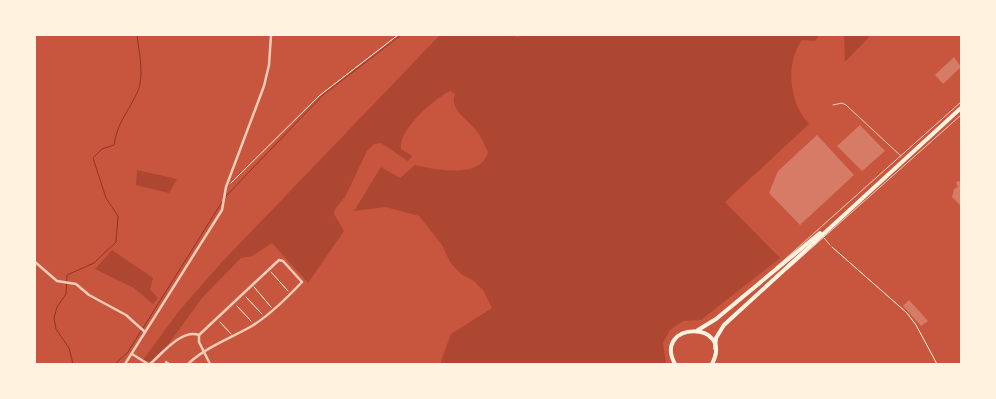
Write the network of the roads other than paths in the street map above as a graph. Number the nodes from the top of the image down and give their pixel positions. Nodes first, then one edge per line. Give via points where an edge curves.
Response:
1 (271, 35) edge
2 (961, 102) edge
3 (833, 105) dead end
4 (961, 108) edge
5 (961, 116) edge
6 (902, 156) junction
7 (841, 216) junction
8 (823, 238) junction
9 (830, 246) road end
10 (35, 262) edge
11 (775, 268) junction
12 (772, 282) junction
13 (698, 330) junction
14 (144, 331) junction
15 (199, 334) junction
16 (715, 348) junction
17 (203, 352) junction
18 (132, 354) junction
19 (672, 357) junction
20 (125, 364) edge
21 (149, 364) edge
22 (188, 364) edge
23 (210, 364) edge
24 (671, 364) edge
25 (675, 364) edge
26 (712, 364) edge

1 - 14 street via 269,68 264,86 226,187 220,214
2 - 6 lane
3 - 6 lane via 846,105
4 - 7 highway
5 - 8 lane
6 - 11 lane
7 - 11 highway
7 - 12 highway
8 - 9 lane
8 - 12 lane
10 - 14 street via 54,279 76,284 121,312
11 - 13 highway via 716,319
12 - 16 highway via 724,325 716,338
13 - 16 highway via 709,336
13 - 19 highway via 677,337
14 - 18 street
15 - 17 street
15 - 17 street via 279,260 302,282 264,317
15 - 21 street via 179,340
16 - 26 highway
17 - 22 street
17 - 23 street
18 - 20 street
18 - 21 street
19 - 24 highway
19 - 25 highway

